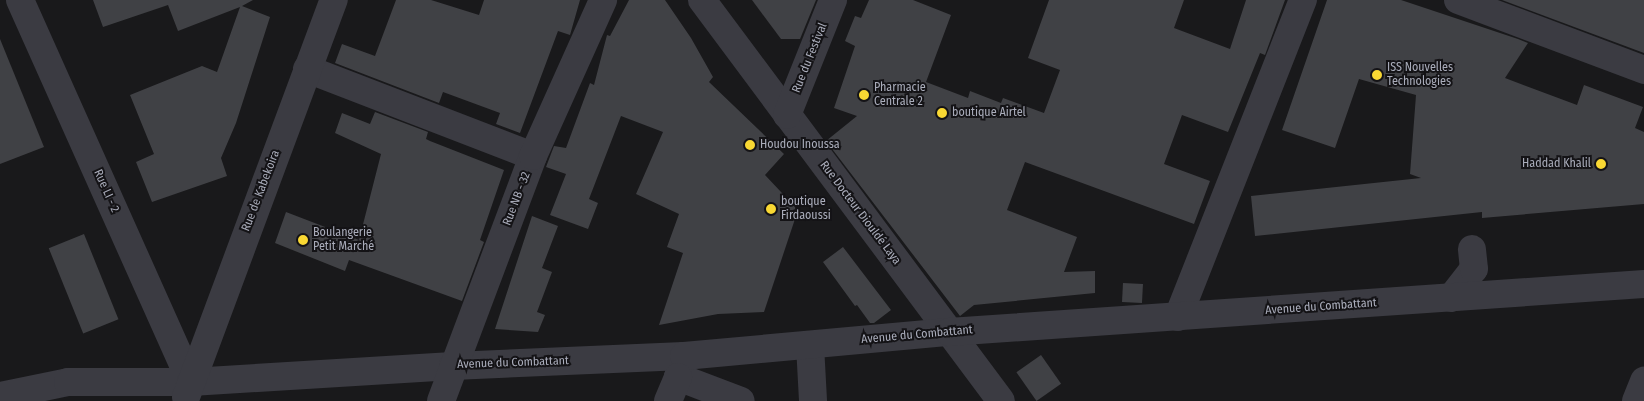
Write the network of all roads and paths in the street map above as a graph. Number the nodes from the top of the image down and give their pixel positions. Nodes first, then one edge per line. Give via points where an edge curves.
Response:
1 (20, 0) edge
2 (334, 0) edge
3 (603, 0) edge
4 (702, 0) edge
5 (833, 0) edge
6 (1303, 0) edge
7 (1458, 0) edge
8 (307, 69) junction
9 (1644, 70) edge
10 (787, 115) junction
11 (533, 156) junction
12 (1472, 249) dead end
13 (1644, 284) edge
14 (1452, 298) junction
15 (1178, 317) junction
16 (949, 332) junction
17 (810, 344) junction
18 (453, 366) junction
19 (677, 378) edge
20 (1644, 381) edge
21 (188, 392) edge
22 (0, 396) edge
23 (441, 401) edge
24 (741, 401) edge
25 (814, 401) edge
26 (1001, 401) edge
27 (1636, 401) edge

1 - 21 street, Rue LI - 2
2 - 8 street, Rue de Kabekoira
3 - 11 street, Rue NB - 32
4 - 10 street, Rue Docteur Diouldé Laya
5 - 10 street, Rue du Festival
6 - 15 street
7 - 9 street
8 - 11 street
8 - 21 street, Rue de Kabekoira
10 - 16 street, Rue Docteur Diouldé Laya
11 - 18 street, Rue NB - 32
12 - 14 street via 1474,269
13 - 14 street, Avenue du Combattant
14 - 15 street, Avenue du Combattant
15 - 16 street, Avenue du Combattant
16 - 17 street, Avenue du Combattant
16 - 26 street, Rue Docteur Diouldé Laya
17 - 19 street, Avenue du Combattant
17 - 25 street
18 - 19 street, Avenue du Combattant
18 - 21 street, Avenue du Combattant
18 - 23 street, Rue NB - 32
19 - 24 street
20 - 27 street
21 - 22 street, Avenue du Combattant via 68,382

